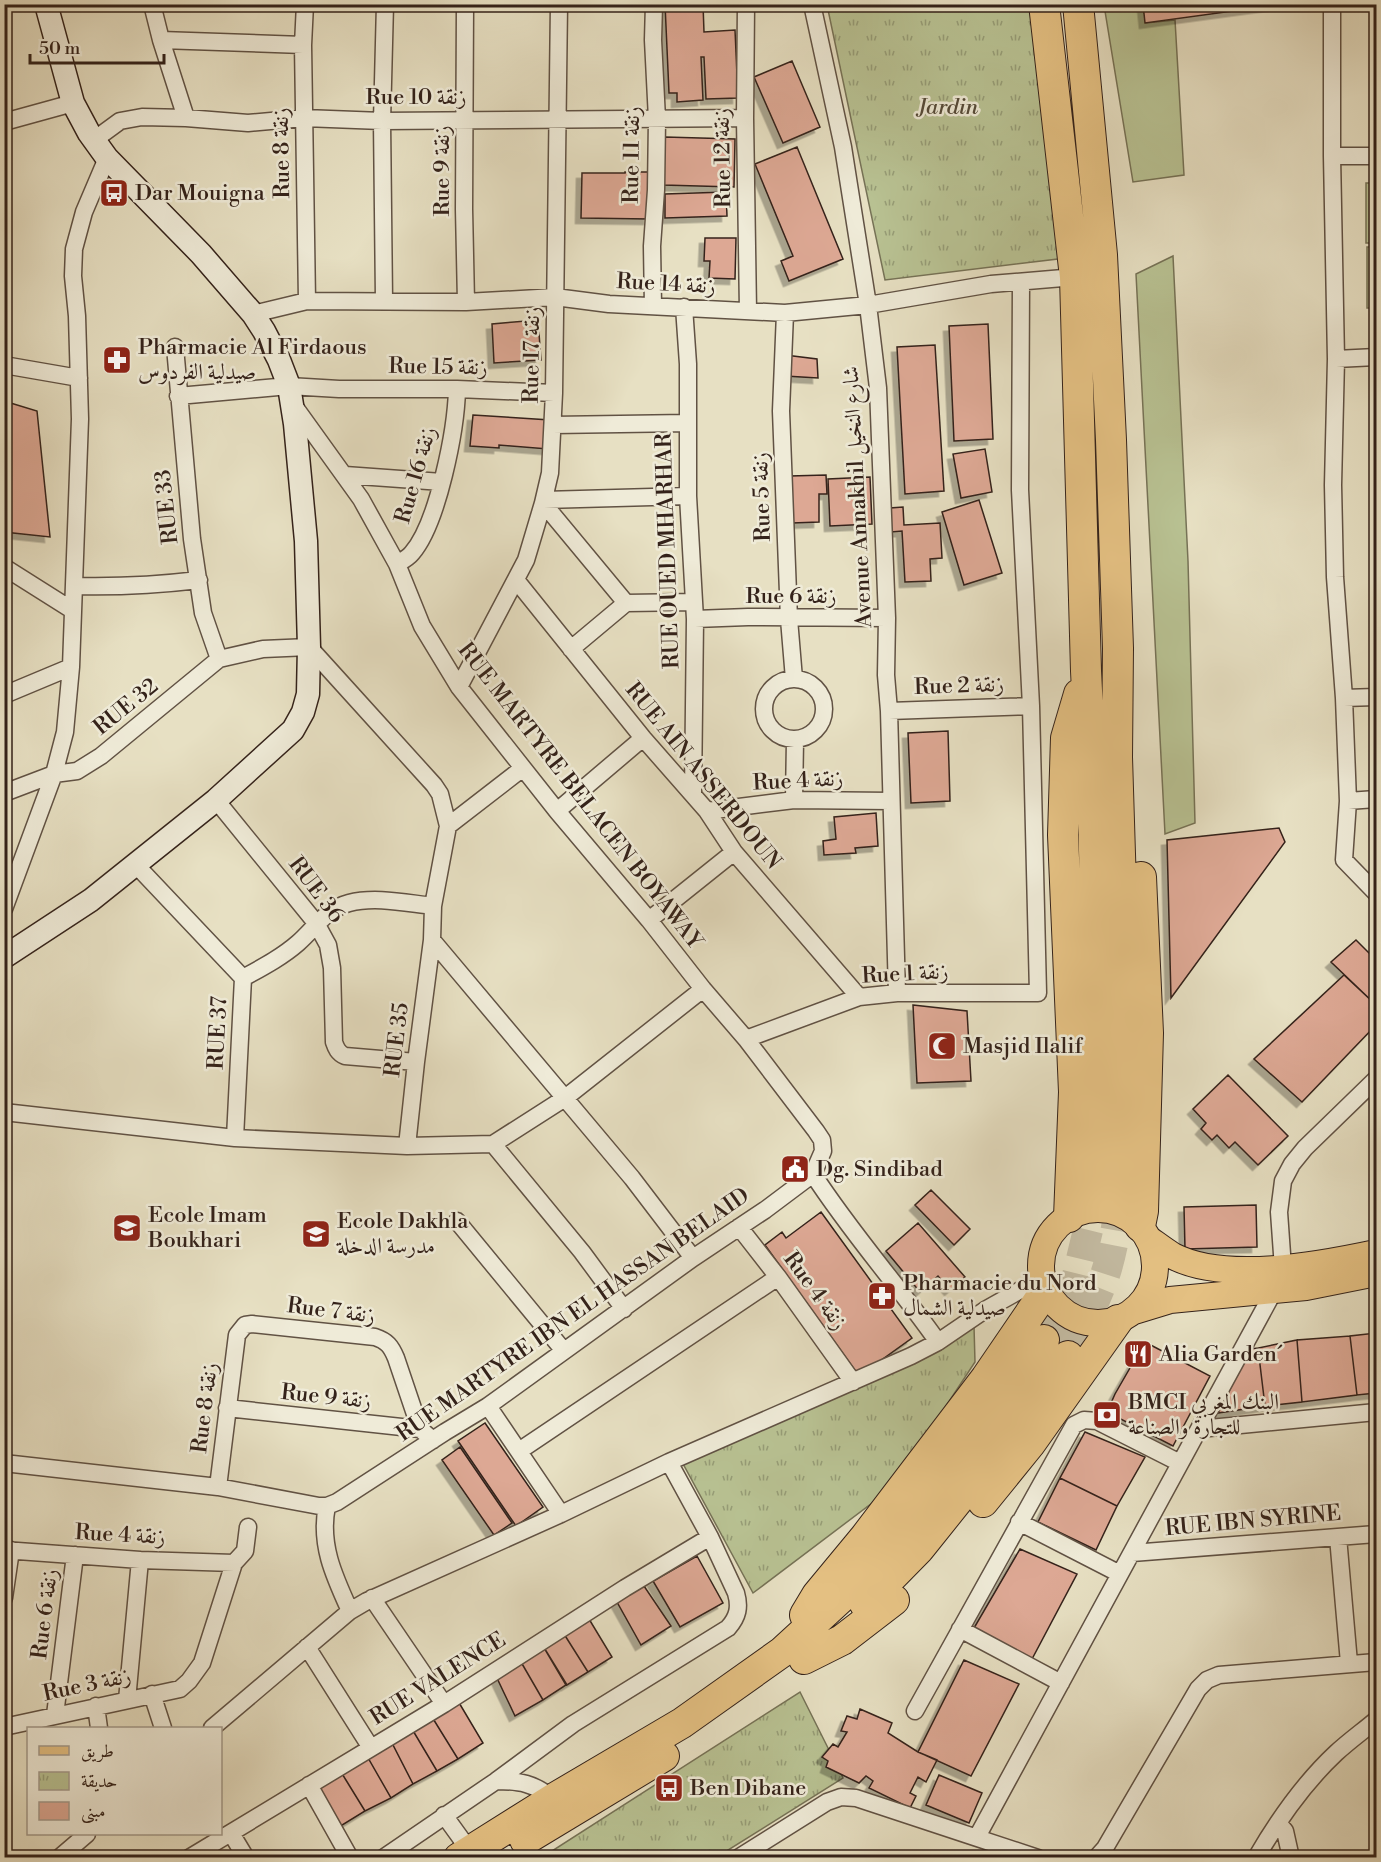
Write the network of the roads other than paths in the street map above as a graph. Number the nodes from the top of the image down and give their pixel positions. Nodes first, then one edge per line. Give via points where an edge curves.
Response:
1 (46, 4) edge
2 (152, 4) edge
3 (305, 4) edge
4 (385, 4) edge
5 (465, 4) edge
6 (559, 4) edge
7 (654, 4) edge
8 (746, 4) edge
9 (812, 4) edge
10 (1044, 4) edge
11 (1078, 4) edge
12 (1332, 4) edge
13 (161, 40) junction
14 (303, 45) junction
15 (73, 103) junction
16 (186, 118) junction
17 (304, 118) junction
18 (745, 118) junction
19 (465, 119) junction
20 (558, 119) junction
21 (657, 119) junction
22 (382, 120) junction
23 (4, 122) edge
24 (101, 149) junction
25 (1332, 156) junction
26 (1377, 156) edge
27 (1076, 277) junction
28 (1021, 282) junction
29 (555, 297) junction
30 (384, 300) junction
31 (307, 301) junction
32 (466, 302) junction
33 (868, 305) junction
34 (654, 306) junction
35 (684, 307) junction
36 (748, 311) junction
37 (253, 314) junction
38 (785, 314) junction
39 (175, 347) dead end
40 (1377, 357) edge
41 (1336, 359) junction
42 (4, 365) edge
43 (79, 378) junction
44 (457, 389) junction
45 (554, 393) junction
46 (290, 394) junction
47 (178, 396) junction
48 (687, 423) junction
49 (553, 425) junction
50 (345, 476) junction
51 (442, 482) junction
52 (688, 496) junction
53 (543, 501) junction
54 (397, 564) junction
55 (4, 567) edge
56 (199, 580) junction
57 (516, 580) junction
58 (75, 586) junction
59 (694, 602) junction
60 (626, 603) junction
61 (72, 610) junction
62 (887, 618) junction
63 (695, 619) junction
64 (789, 619) junction
65 (309, 647) junction
66 (1118, 648) junction
67 (571, 649) junction
68 (219, 659) junction
69 (71, 667) junction
70 (1086, 671) junction
71 (794, 679) junction
72 (459, 687) junction
73 (4, 695) edge
74 (1377, 697) edge
75 (1344, 698) junction
76 (1031, 706) junction
77 (889, 711) junction
78 (643, 738) junction
79 (795, 740) junction
80 (523, 768) junction
81 (54, 774) junction
82 (4, 793) edge
83 (693, 794) junction
84 (1377, 799) edge
85 (216, 800) junction
86 (794, 800) junction
87 (891, 801) junction
88 (1348, 801) junction
89 (557, 811) junction
90 (707, 812) junction
91 (448, 826) junction
92 (734, 852) junction
93 (136, 865) junction
94 (1377, 893) edge
95 (433, 906) junction
96 (4, 909) edge
97 (649, 920) junction
98 (316, 923) junction
99 (432, 940) junction
100 (4, 957) edge
101 (243, 978) junction
102 (703, 989) junction
103 (897, 993) junction
104 (859, 997) junction
105 (746, 1039) junction
106 (416, 1062) junction
107 (1377, 1079) edge
108 (565, 1098) junction
109 (4, 1112) edge
110 (235, 1138) junction
111 (492, 1144) junction
112 (407, 1146) junction
113 (813, 1174) junction
114 (1069, 1216) junction
115 (457, 1221) dead end
116 (739, 1227) junction
117 (1145, 1233) junction
118 (1377, 1253) edge
119 (693, 1258) junction
120 (1377, 1273) edge
121 (778, 1277) junction
122 (1279, 1279) junction
123 (1044, 1284) junction
124 (624, 1309) junction
125 (1126, 1315) junction
126 (237, 1335) joint
127 (938, 1342) junction
128 (1056, 1348) tunnel mouth
129 (564, 1351) junction
130 (854, 1382) junction
131 (488, 1406) junction
132 (227, 1408) junction
133 (1377, 1412) edge
134 (1199, 1429) junction
135 (427, 1435) junction
136 (519, 1451) junction
137 (669, 1462) junction
138 (4, 1463) edge
139 (1180, 1463) junction
140 (219, 1487) junction
141 (327, 1506) junction
142 (561, 1514) junction
143 (1019, 1522) junction
144 (248, 1527) dead end
145 (1377, 1534) edge
146 (710, 1537) junction
147 (1338, 1537) junction
148 (8, 1550) edge
149 (1132, 1553) junction
150 (75, 1555) junction
151 (140, 1560) junction
152 (234, 1563) junction
153 (1120, 1574) junction
154 (4, 1598) edge
155 (372, 1598) junction
156 (350, 1611) junction
157 (960, 1629) junction
158 (307, 1647) junction
159 (793, 1655) junction
160 (1377, 1662) edge
161 (1349, 1663) junction
162 (1061, 1683) junction
163 (152, 1694) junction
164 (127, 1700) junction
165 (444, 1704) junction
166 (96, 1706) junction
167 (915, 1711) dead end
168 (55, 1715) junction
169 (1377, 1720) edge
170 (4, 1727) edge
171 (99, 1727) edge
172 (163, 1727) edge
173 (213, 1727) edge
174 (371, 1748) junction
175 (496, 1781) junction
176 (309, 1785) junction
177 (553, 1799) junction
178 (444, 1815) junction
179 (1278, 1823) junction
180 (231, 1833) junction
181 (85, 1835) edge
182 (977, 1837) junction
183 (475, 1855) edge
184 (59, 1857) edge
185 (189, 1857) edge
186 (246, 1857) edge
187 (350, 1857) edge
188 (383, 1857) edge
189 (738, 1857) edge
190 (1038, 1857) edge
191 (1096, 1857) edge
192 (1256, 1857) edge
193 (1292, 1857) edge

1 - 15 street
2 - 13 street
3 - 14 street, Rue 8 زنقة
4 - 22 street
5 - 19 street, Rue 9 زنقة
6 - 20 street, Rue 17 زنقة
7 - 21 street, Rue 11 زنقة
8 - 18 street, Rue 12 زنقة
9 - 33 street, Avenue Annakhil شارع النخيل via 843,147
10 - 27 highway
11 - 66 highway via 1102,255
12 - 25 street
13 - 14 street
13 - 16 street
14 - 17 street, Rue 8 زنقة
15 - 23 street
15 - 24 street
16 - 17 street, Rue 10 زنقة via 248,123
16 - 24 street, Rue 10 زنقة via 120,121
17 - 22 street, Rue 10 زنقة
17 - 31 street, Rue 8 زنقة
18 - 21 street, Rue 10 زنقة
18 - 36 street, Rue 12 زنقة
19 - 20 street, Rue 10 زنقة
19 - 22 street, Rue 10 زنقة
19 - 32 street, Rue 9 زنقة
20 - 21 street, Rue 10 زنقة
20 - 29 street, Rue 17 زنقة
21 - 34 street, Rue 11 زنقة
22 - 30 street
24 - 37 street
24 - 43 street via 74,249
25 - 26 street
25 - 41 street
27 - 28 street, Rue 14 زنقة
27 - 70 highway
28 - 33 street, Rue 14 زنقة
28 - 76 street via 1020,489
29 - 32 street, Rue 14 زنقة
29 - 34 street, Rue 14 زنقة
29 - 45 street, Rue 17 زنقة
30 - 31 street, Rue 14 زنقة
30 - 32 street, Rue 14 زنقة
31 - 37 street, Rue 14 زنقة
33 - 38 street, Rue 14 زنقة
33 - 62 street, Avenue Annakhil شارع النخيل via 878,388
34 - 35 street, Rue 14 زنقة
35 - 36 street, Rue 14 زنقة
35 - 48 street, RUE OUED MHARHAR
36 - 38 street, Rue 14 زنقة
37 - 46 street via 279,360
38 - 64 street, Rue 5 زنقة via 781,411
39 - 47 street, RUE 33
40 - 41 street
41 - 75 street via 1335,566
42 - 43 street
43 - 58 street
44 - 45 street, Rue 15 زنقة
44 - 46 street, Rue 15 زنقة
44 - 51 street, Rue 16 زنقة
45 - 49 street, Rue 17 زنقة
46 - 47 street, Rue 15 زنقة
46 - 50 street, RUE MARTYRE BELACEN BOYAWAY
46 - 65 street via 306,541
47 - 56 street, RUE 33
48 - 49 street
48 - 52 street, RUE OUED MHARHAR
49 - 53 street, Rue 17 زنقة via 550,472
50 - 51 street
50 - 54 street, RUE MARTYRE BELACEN BOYAWAY
51 - 54 street, Rue 16 زنقة via 423,536 411,554
52 - 53 street
52 - 59 street, RUE OUED MHARHAR
53 - 57 street, Rue 17 زنقة
53 - 60 street
54 - 72 street, RUE MARTYRE BELACEN BOYAWAY via 422,626
55 - 61 street
56 - 58 street
56 - 68 street, RUE 33 via 203,613
57 - 67 street, RUE AIN ASSERDOUN
57 - 72 street, Rue 17 زنقة
58 - 61 street
59 - 60 street
59 - 63 street, RUE OUED MHARHAR
60 - 67 street
61 - 69 street
62 - 64 street, Rue 6 زنقة
62 - 77 street, Avenue Annakhil شارع النخيل
63 - 64 street, Rue 6 زنقة
63 - 83 street, RUE OUED MHARHAR
64 - 71 street, Rue 5 زنقة
65 - 68 street via 263,649
65 - 85 street via 308,694 293,730
65 - 91 street via 434,785
66 - 70 highway via 1117,757 1126,1048 1110,1192 1101,1129
66 - 117 highway via 1135,714 1149,1033
67 - 78 street, RUE AIN ASSERDOUN
68 - 81 street, RUE 32 via 100,756 77,771
69 - 73 street
69 - 81 street via 65,732
70 - 114 highway via 1066,738 1063,835 1074,1092
71 - 79 street via 819,691 825,709 813,734
71 - 79 street via 776,685 764,710 777,735
72 - 80 street, RUE MARTYRE BELACEN BOYAWAY
74 - 75 street
75 - 88 street
76 - 77 street, Rue 2 زنقة
76 - 103 street, Rue 1 زنقة via 1038,993
77 - 87 street, Avenue Annakhil شارع النخيل
78 - 83 street, RUE AIN ASSERDOUN
78 - 89 street
79 - 86 street
80 - 89 street, RUE MARTYRE BELACEN BOYAWAY
80 - 91 street
81 - 82 street
81 - 96 street
83 - 90 street, RUE AIN ASSERDOUN
84 - 88 street
85 - 93 street
85 - 98 street, RUE 36
86 - 87 street, Rue 4 زنقة
86 - 90 street, Rue 4 زنقة
87 - 103 street, Avenue Annakhil شارع النخيل
88 - 94 street via 1344,860
89 - 97 street, RUE MARTYRE BELACEN BOYAWAY
90 - 92 street, RUE AIN ASSERDOUN
91 - 95 street, RUE 35
92 - 97 street
92 - 104 street, RUE AIN ASSERDOUN
93 - 100 street
93 - 101 street, RUE 37
95 - 98 street via 374,900 349,903 331,910
95 - 99 street, RUE 35
97 - 102 street, RUE MARTYRE BELACEN BOYAWAY
98 - 101 street via 281,956
98 - 106 street, RUE 36 via 328,945 334,1042 340,1054
99 - 106 street, RUE 35
99 - 108 street
101 - 110 street, RUE 37
102 - 105 street, RUE MARTYRE BELACEN BOYAWAY
102 - 108 street
103 - 104 street, Rue 1 زنقة
104 - 105 street, Rue 1 زنقة
105 - 113 street, RUE MARTYRE BELACEN BOYAWAY via 822,1140 823,1151
106 - 112 street, RUE 35
107 - 122 street via 1305,1148 1283,1181
108 - 111 street
108 - 119 street
109 - 110 street
110 - 112 street
111 - 112 street
111 - 124 street via 582,1251
113 - 116 street, RUE MARTYRE IBN EL HASSAN BELAID
113 - 127 street
114 - 117 main road via 1106,1209 1124,1215
114 - 123 main road via 1045,1243 1041,1260
115 - 129 street
116 - 119 street, RUE MARTYRE IBN EL HASSAN BELAID
116 - 121 street, Rue 4 زنقة
117 - 122 main road via 1173,1256 1207,1267 1244,1270
117 - 125 main road via 1155,1255 1156,1270 1145,1299
118 - 122 main road
119 - 124 street, RUE MARTYRE IBN EL HASSAN BELAID
120 - 122 main road via 1306,1287
121 - 130 street, Rue 4 زنقة
121 - 136 street
122 - 125 main road via 1170,1300
122 - 134 street
123 - 125 main road via 1055,1304 1084,1322 1101,1323
123 - 127 street via 985,1310
123 - 159 highway via 986,1378 817,1595
124 - 129 street, RUE MARTYRE IBN EL HASSAN BELAID
125 - 159 highway via 1030,1444 927,1571 843,1640
126 - 132 street, Rue 8 زنقة
126 - 135 street, Rue 7 زنقة via 245,1325 252,1324 384,1340 392,1349
127 - 130 street
128 - 159 highway via 970,1486 919,1549 880,1591
129 - 131 street, RUE MARTYRE IBN EL HASSAN BELAID
130 - 137 street
131 - 135 street, RUE MARTYRE IBN EL HASSAN BELAID
131 - 136 street
132 - 135 street, Rue 9 زنقة
132 - 140 street, Rue 8 زنقة
133 - 134 street
134 - 139 street
135 - 141 street, RUE MARTYRE IBN EL HASSAN BELAID via 351,1494
136 - 142 street
137 - 142 street
137 - 146 street
138 - 140 street
139 - 143 street via 1097,1421 1084,1419 1070,1430
139 - 149 street
140 - 141 street
141 - 156 street via 325,1542
142 - 155 street
143 - 153 street
143 - 157 street
144 - 152 street via 245,1551
145 - 147 street, RUE IBN SYRINE
146 - 165 street, RUE VALENCE
146 - 175 street via 739,1601 728,1628 573,1724
147 - 149 street, RUE IBN SYRINE
147 - 161 street
148 - 150 street, Rue 4 زنقة
148 - 154 street
149 - 153 street
150 - 151 street, Rue 4 زنقة
150 - 168 street, Rue 6 زنقة
151 - 152 street, Rue 4 زنقة
151 - 164 street
152 - 163 street, Rue 3 زنقة via 202,1663 180,1689
153 - 162 street
155 - 156 street
155 - 165 street
156 - 158 street
157 - 162 street
157 - 167 street
158 - 173 street
158 - 174 street
159 - 177 highway
159 - 183 highway via 694,1738
160 - 161 street
161 - 191 street via 1219,1675 1207,1680 1198,1689 1106,1848
162 - 182 street
163 - 164 street, Rue 3 زنقة
163 - 172 street
164 - 166 street, Rue 3 زنقة
165 - 174 street, RUE VALENCE
166 - 168 street, Rue 3 زنقة
166 - 171 street
168 - 170 street, Rue 3 زنقة
169 - 179 street via 1337,1752
174 - 176 street, RUE VALENCE
175 - 177 street via 531,1785
175 - 178 street
176 - 180 street, RUE VALENCE
176 - 187 street
177 - 183 highway
178 - 183 street
178 - 188 street
179 - 192 street
179 - 193 street via 1285,1832
180 - 185 street, RUE VALENCE
180 - 186 street
181 - 184 street
182 - 189 street via 856,1798 842,1797 827,1802
182 - 190 street

